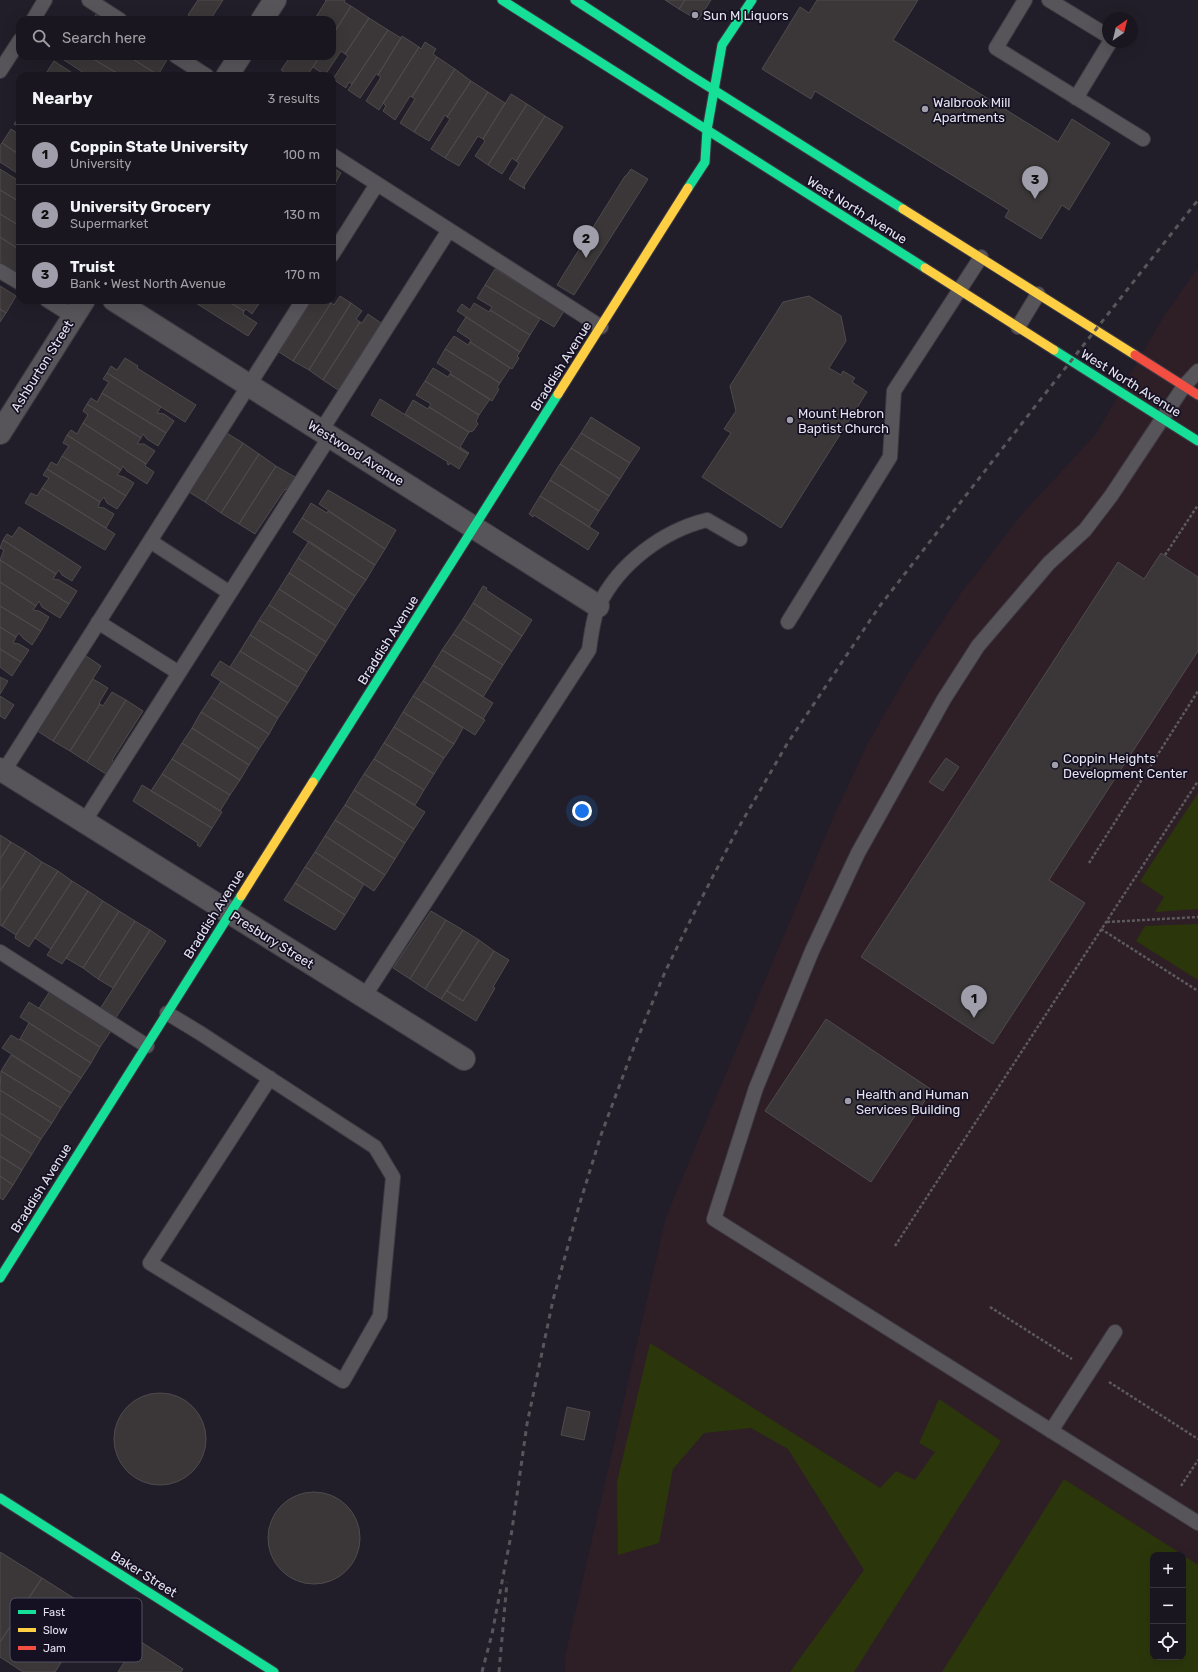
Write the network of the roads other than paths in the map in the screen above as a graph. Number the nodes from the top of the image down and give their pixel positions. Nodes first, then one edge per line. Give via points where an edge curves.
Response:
1 (45, 0) edge
2 (88, 0) edge
3 (275, 0) edge
4 (502, 0) edge
5 (575, 0) edge
6 (752, 0) edge
7 (1025, 0) edge
8 (1049, 0) edge
9 (35, 16) edge
10 (114, 16) edge
11 (265, 16) edge
12 (1102, 32) edge
13 (16, 46) edge
14 (1106, 48) edge
15 (182, 60) edge
16 (237, 60) edge
17 (0, 71) edge
18 (202, 72) edge
19 (230, 72) edge
20 (715, 90) junction
21 (1076, 98) junction
22 (707, 130) junction
23 (1143, 139) dead end
24 (336, 158) edge
25 (377, 184) junction
26 (449, 230) junction
27 (336, 248) edge
28 (981, 257) junction
29 (0, 271) edge
30 (16, 281) edge
31 (960, 290) junction
32 (1038, 294) junction
33 (63, 304) edge
34 (120, 304) edge
35 (300, 304) edge
36 (79, 308) edge
37 (601, 327) junction
38 (1018, 327) junction
39 (1198, 371) edge
40 (249, 385) junction
41 (1184, 386) junction
42 (1198, 395) edge
43 (1162, 418) junction
44 (0, 433) edge
45 (326, 434) junction
46 (1198, 441) edge
47 (474, 528) junction
48 (740, 538) dead end
49 (150, 542) junction
50 (230, 593) junction
51 (598, 606) junction
52 (98, 622) junction
53 (788, 622) dead end
54 (179, 673) junction
55 (2, 770) edge
56 (84, 822) junction
57 (230, 914) junction
58 (0, 952) edge
59 (364, 997) junction
60 (167, 1013) junction
61 (147, 1046) junction
62 (464, 1059) dead end
63 (270, 1078) junction
64 (0, 1278) edge
65 (1115, 1332) dead end
66 (1052, 1431) junction
67 (0, 1498) edge
68 (1198, 1523) edge
69 (274, 1672) edge

1 - 9 lane
2 - 10 lane
3 - 11 street
4 - 22 street, West North Avenue
5 - 20 street, West North Avenue
6 - 20 street, Braddish Avenue via 722,45
7 - 21 lane via 996,48
8 - 12 lane
13 - 17 lane
14 - 21 lane
15 - 18 lane
16 - 19 street
20 - 22 street, Braddish Avenue
20 - 28 street, West North Avenue
21 - 23 lane
22 - 31 street, West North Avenue
22 - 37 street, Braddish Avenue via 705,162
24 - 25 lane
25 - 26 lane
25 - 27 lane
26 - 37 lane
26 - 45 lane
28 - 31 lane
28 - 32 street, West North Avenue
29 - 30 lane
31 - 38 street, West North Avenue
31 - 53 lane via 894,392 890,458
32 - 38 lane
32 - 41 street, West North Avenue
33 - 36 lane
34 - 40 street, Westwood Avenue
35 - 40 lane
36 - 44 street, Ashburton Street
37 - 47 street, Braddish Avenue
38 - 43 street, West North Avenue
39 - 41 lane
40 - 45 street, Westwood Avenue
40 - 49 lane
41 - 42 street, West North Avenue
41 - 43 lane
43 - 46 street, West North Avenue
43 - 66 lane via 1111,496 1085,530 1049,563 978,646 940,706 858,854 812,951 756,1088 714,1219
45 - 47 street, Westwood Avenue
45 - 50 lane
47 - 51 street, Westwood Avenue
47 - 57 street, Braddish Avenue
48 - 51 lane via 707,520 694,523 650,545 618,574
49 - 50 lane
49 - 52 lane
50 - 54 lane
51 - 59 lane via 589,650
52 - 54 lane
52 - 55 lane
54 - 56 lane
55 - 56 street, Presbury Street
56 - 57 street, Presbury Street
57 - 59 street, Presbury Street
57 - 60 street, Braddish Avenue
58 - 61 lane
59 - 62 street, Presbury Street
60 - 61 street, Braddish Avenue
60 - 63 lane
61 - 64 street, Braddish Avenue
63 - 63 lane via 150,1264 343,1381 380,1316 393,1177 375,1147
65 - 66 lane
66 - 68 lane
67 - 69 street, Baker Street

